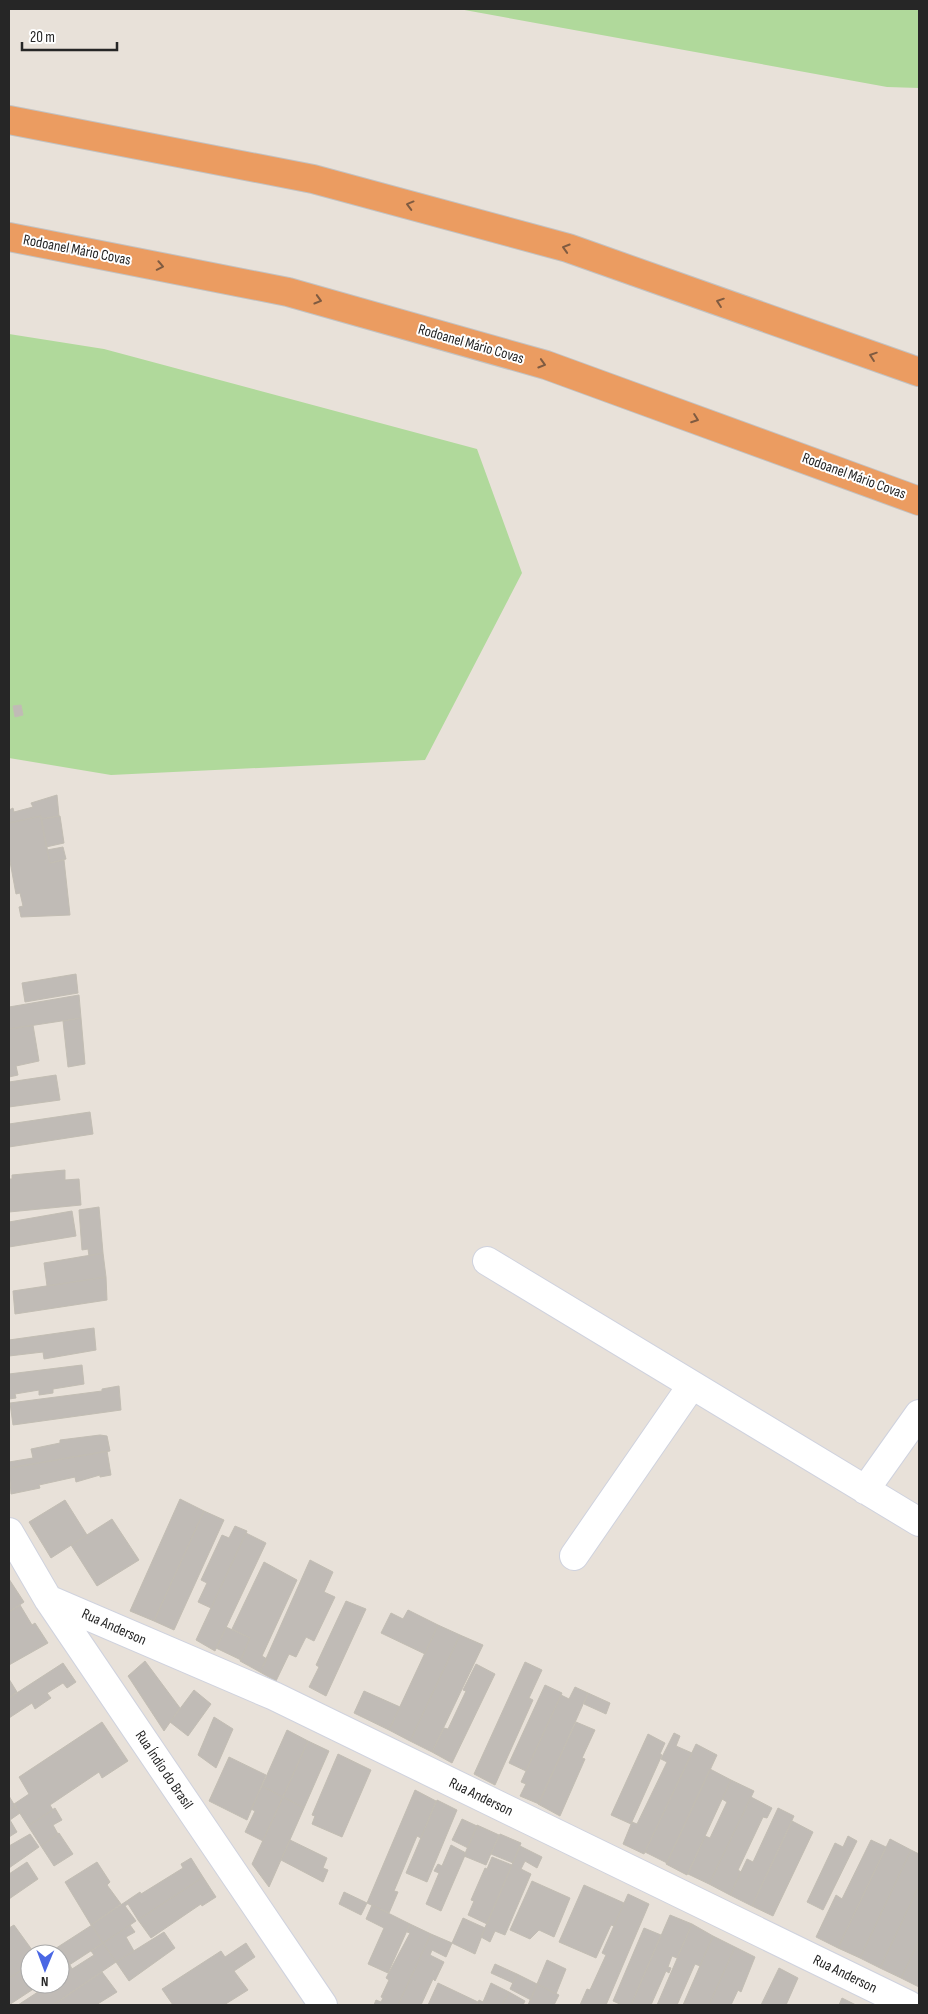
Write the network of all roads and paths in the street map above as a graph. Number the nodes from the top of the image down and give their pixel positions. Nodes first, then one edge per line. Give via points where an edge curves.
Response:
1 (9, 120) edge
2 (9, 236) edge
3 (919, 372) edge
4 (913, 498) edge
5 (487, 1261) dead end
6 (692, 1385) junction
7 (919, 1414) edge
8 (866, 1490) junction
9 (919, 1522) edge
10 (9, 1532) edge
11 (574, 1556) dead end
12 (48, 1599) junction
13 (323, 2005) edge
14 (909, 2005) edge

3 -> 1 highway via 549,243 313,178
2 -> 4 highway, Rodoanel Mário Covas via 288,292 537,362
5 - 6 street
6 - 8 street
6 - 11 street
7 - 8 street
8 - 9 street
10 - 12 street, Rua Índio do Brasil
12 - 13 street, Rua Índio do Brasil
12 - 14 street, Rua Anderson via 274,1696

